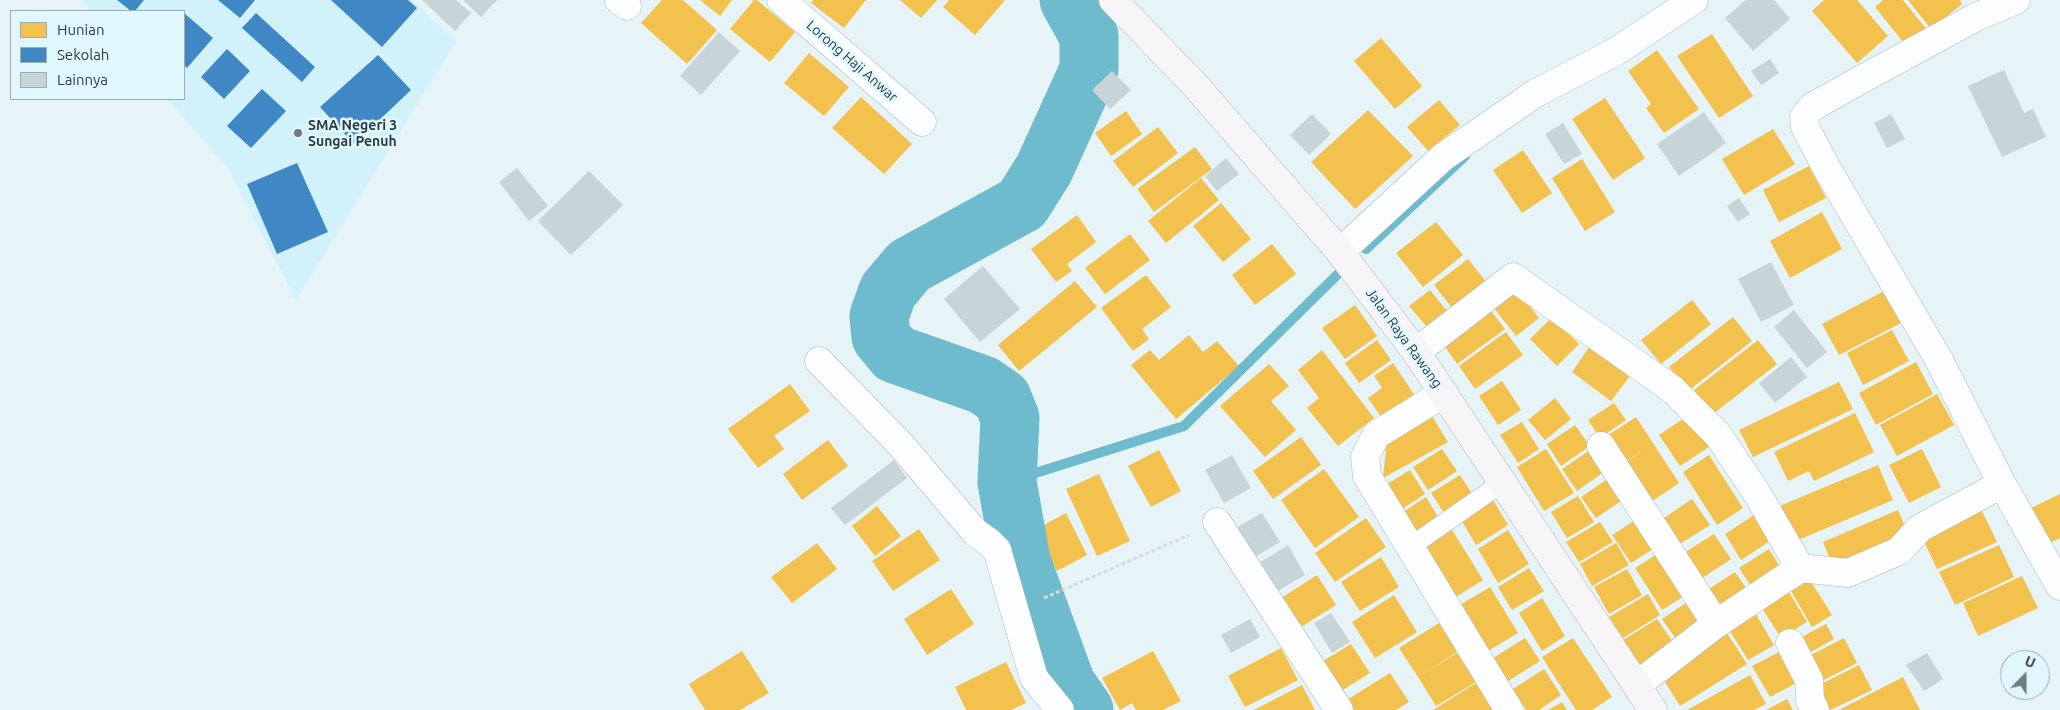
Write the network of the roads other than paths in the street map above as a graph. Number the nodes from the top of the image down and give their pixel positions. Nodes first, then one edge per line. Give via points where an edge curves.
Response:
1 (781, 0) edge
2 (1113, 0) edge
3 (1694, 0) edge
4 (2016, 0) edge
5 (922, 122) dead end
6 (1340, 252) junction
7 (1416, 352) junction
8 (819, 361) dead end
9 (1444, 393) junction
10 (1601, 446) dead end
11 (1503, 482) junction
12 (2002, 484) junction
13 (1217, 522) road end
14 (1410, 547) junction
15 (1800, 568) junction
16 (2060, 586) edge
17 (1716, 624) junction
18 (1790, 643) dead end
19 (1637, 685) junction
20 (1060, 710) edge
21 (1339, 710) edge
22 (1509, 710) edge
23 (1652, 710) edge
24 (1815, 710) edge

1 - 5 street, Lorong Haji Anwar
2 - 6 main road, Jalan Raya Rawang via 1194,85
3 - 6 street via 1615,52 1536,93 1443,157
4 - 12 street via 1976,17 1855,83 1812,107 1804,117 1805,128 1826,167 1939,360
6 - 7 main road, Jalan Raya Rawang
7 - 9 main road, Jalan Raya Rawang
7 - 15 street via 1513,278 1672,389 1718,435 1758,495
8 - 20 street via 901,445 975,532 996,550 1034,678
9 - 11 main road, Jalan Raya Rawang
9 - 14 street via 1376,435 1365,457 1367,476
10 - 17 street
11 - 14 lane
11 - 19 main road, Jalan Raya Rawang
12 - 15 street via 1920,528 1899,551 1848,574
12 - 16 street
13 - 21 street
14 - 22 street
15 - 17 street
17 - 19 street
18 - 24 street via 1809,680 1810,700
19 - 23 main road, Jalan Raya Rawang

